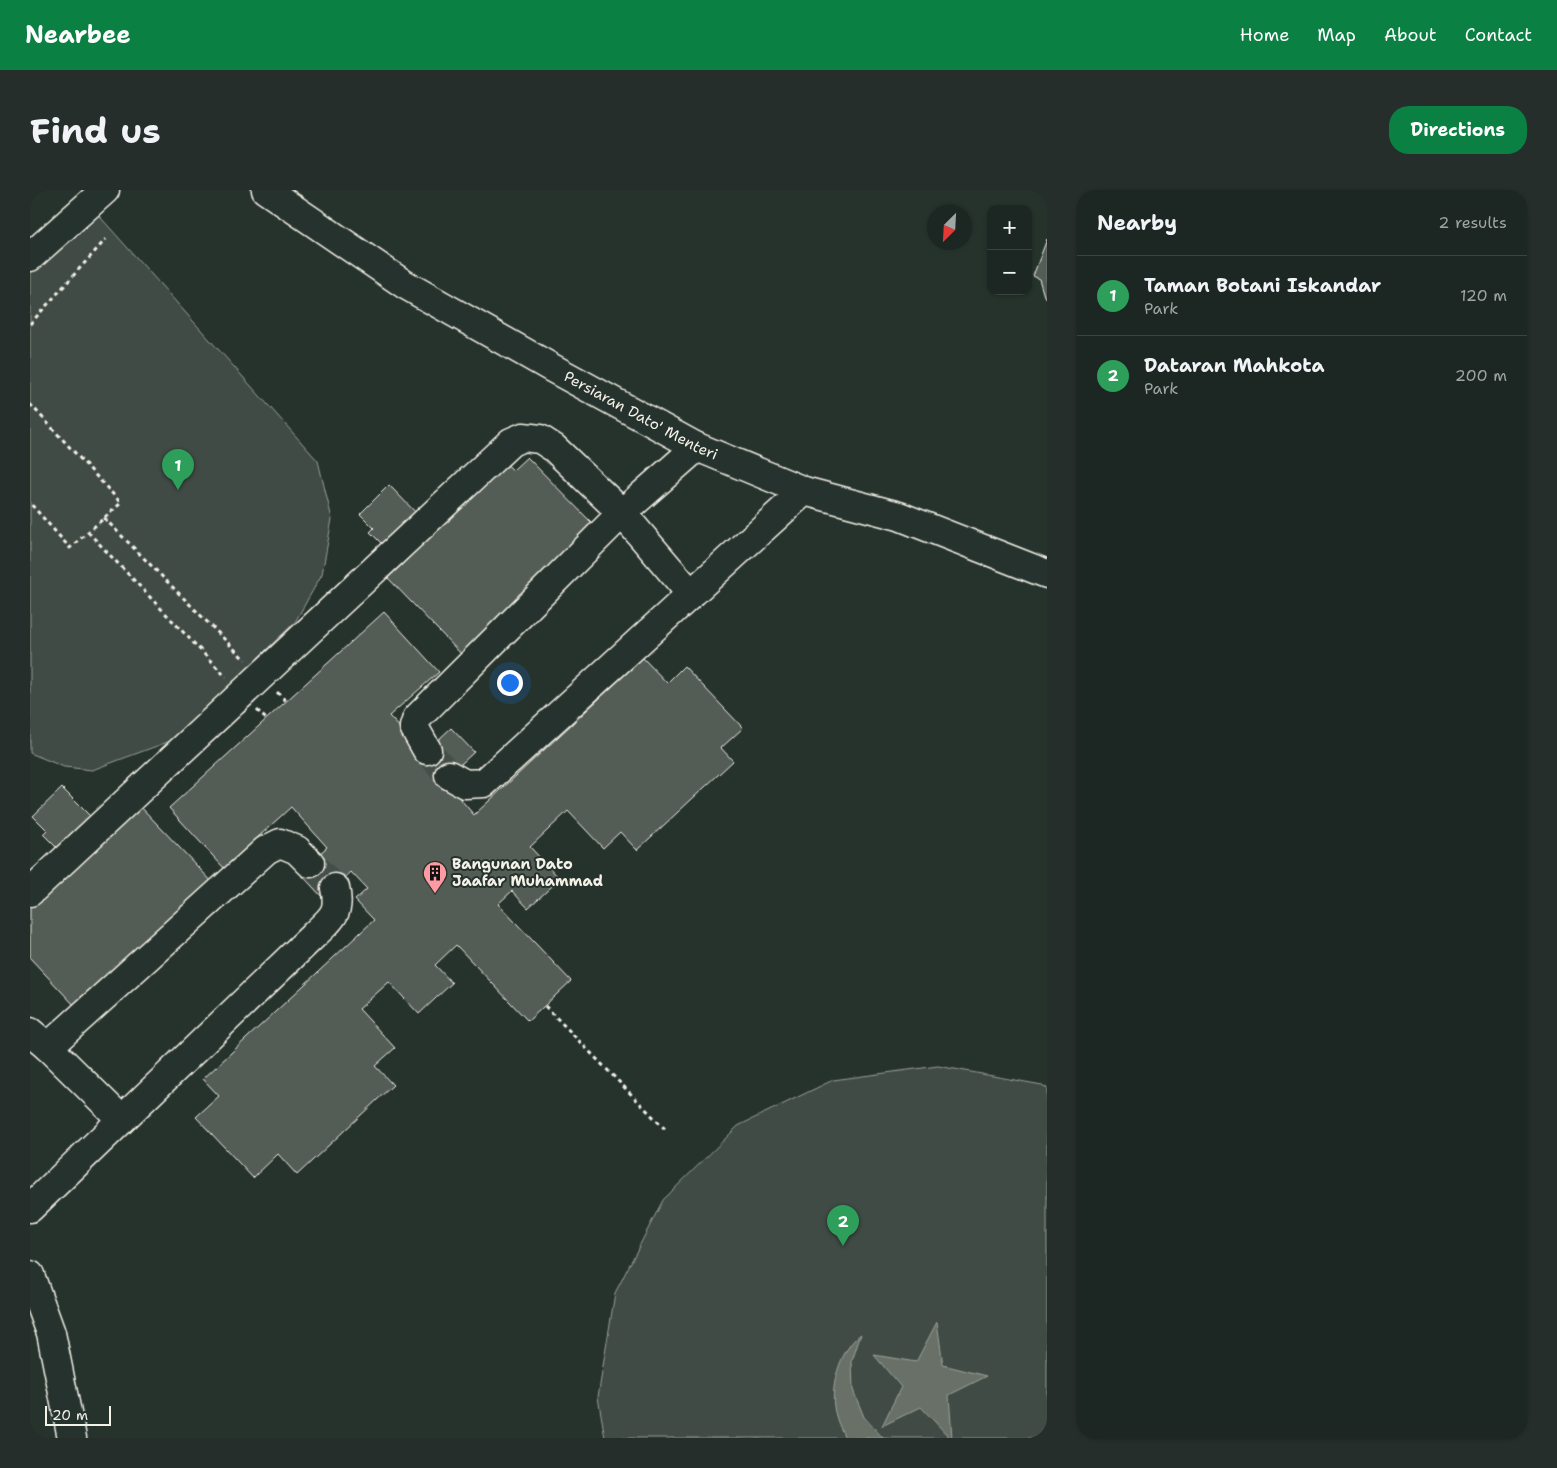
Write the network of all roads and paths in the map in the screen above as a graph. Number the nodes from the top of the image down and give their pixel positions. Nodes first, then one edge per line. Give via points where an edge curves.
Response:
1 (105, 190) edge
2 (266, 190) edge
3 (106, 239) dead end
4 (30, 257) edge
5 (30, 324) edge
6 (30, 404) edge
7 (697, 447) junction
8 (804, 491) junction
9 (30, 503) edge
10 (622, 514) junction
11 (104, 518) junction
12 (88, 532) junction
13 (1047, 574) edge
14 (691, 594) junction
15 (251, 685) junction
16 (286, 701) dead end
17 (266, 719) dead end
18 (427, 750) tunnel mouth
19 (449, 776) tunnel mouth
20 (310, 862) tunnel mouth
21 (335, 888) dead end
22 (30, 892) edge
23 (545, 1006) dead end
24 (39, 1040) edge
25 (121, 1119) junction
26 (666, 1131) dead end
27 (30, 1208) edge
28 (30, 1275) edge
29 (72, 1438) edge

1 - 4 street
2 - 7 street, Persiaran Dato' Menteri via 404,284
3 - 5 path
6 - 11 path via 121,503
7 - 8 street, Persiaran Dato' Menteri
7 - 10 street
8 - 13 street, Persiaran Dato' Menteri via 899,516
8 - 14 street
9 - 12 path via 70,548
10 - 14 street
10 - 15 street via 554,448 540,439 523,437 511,442
10 - 18 street via 417,718 414,727
11 - 12 path
11 - 15 path
12 - 15 path
14 - 19 street via 484,783 465,784
15 - 16 path
15 - 17 path
15 - 22 street
20 - 24 street via 297,850 280,843 266,850
21 - 25 street via 338,902 332,916
23 - 26 path
24 - 25 street
25 - 27 street
28 - 29 street via 51,1334

